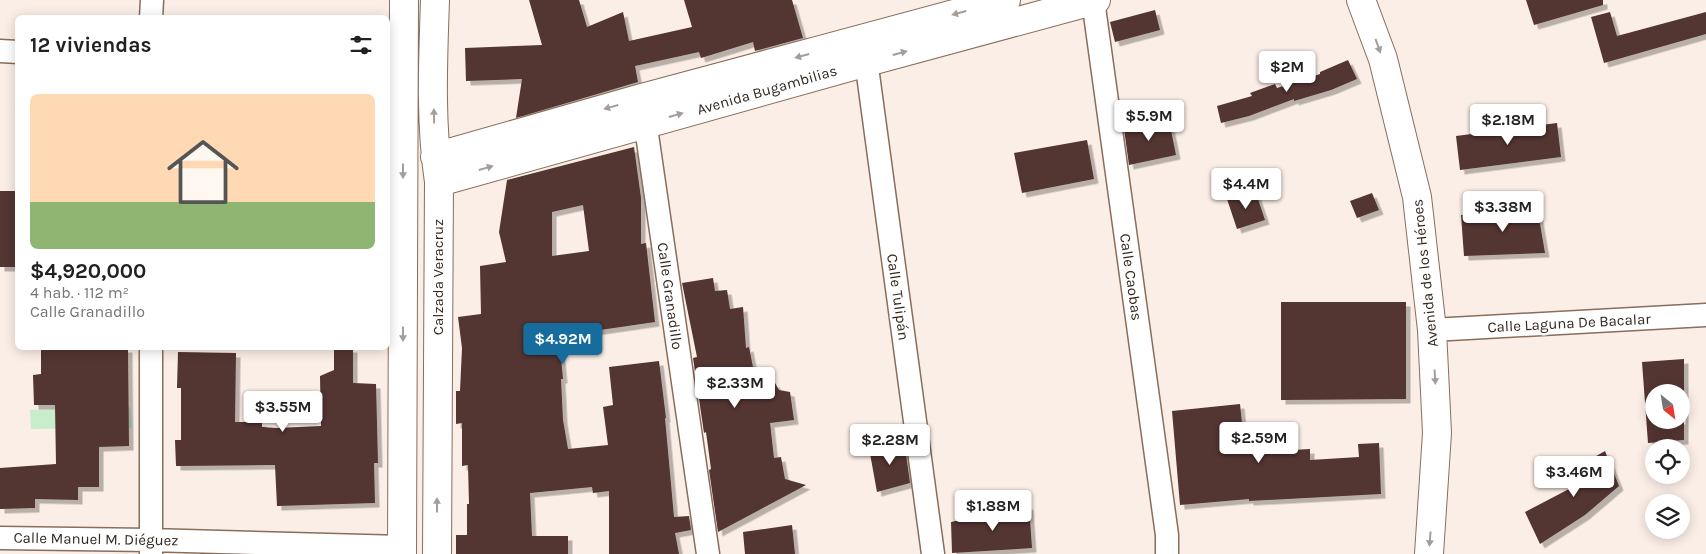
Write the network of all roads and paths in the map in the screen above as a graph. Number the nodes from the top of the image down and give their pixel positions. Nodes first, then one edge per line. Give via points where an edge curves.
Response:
1 (152, 0) edge
2 (404, 0) edge
3 (435, 0) edge
4 (1006, 0) edge
5 (1094, 0) edge
6 (1361, 0) edge
7 (152, 15) edge
8 (0, 51) edge
9 (865, 51) junction
10 (15, 52) edge
11 (433, 54) junction
12 (396, 60) edge
13 (643, 111) junction
14 (437, 169) junction
15 (1706, 315) edge
16 (1432, 330) junction
17 (151, 350) edge
18 (0, 538) edge
19 (150, 547) edge
20 (402, 550) edge
21 (437, 554) edge
22 (708, 554) edge
23 (933, 554) edge
24 (1167, 554) edge
25 (1429, 554) edge

1 - 7 street
2 - 12 main road
3 - 11 main road, Calzada Veracruz
4 -> 9 main road, Avenida Bugambilias
9 -> 5 main road, Avenida Bugambilias
5 - 24 street, Calle Caobas
6 -> 16 main road, Avenida de los Héroes via 1383,60 1417,197
8 - 10 street
9 - 13 main road, Avenida Bugambilias
9 - 23 street, Calle Tulipán
11 - 12 street
14 -> 11 main road, Calzada Veracruz
12 -> 20 main road
13 - 14 main road, Avenida Bugambilias
13 - 22 street, Calle Granadillo
21 -> 14 main road, Calzada Veracruz
15 - 16 street, Calle Laguna De Bacalar
16 -> 25 main road, Avenida de los Héroes via 1437,433
17 - 19 street
18 - 19 street, Calle Manuel M. Diéguez
19 - 20 street, Calle Manuel M. Diéguez

